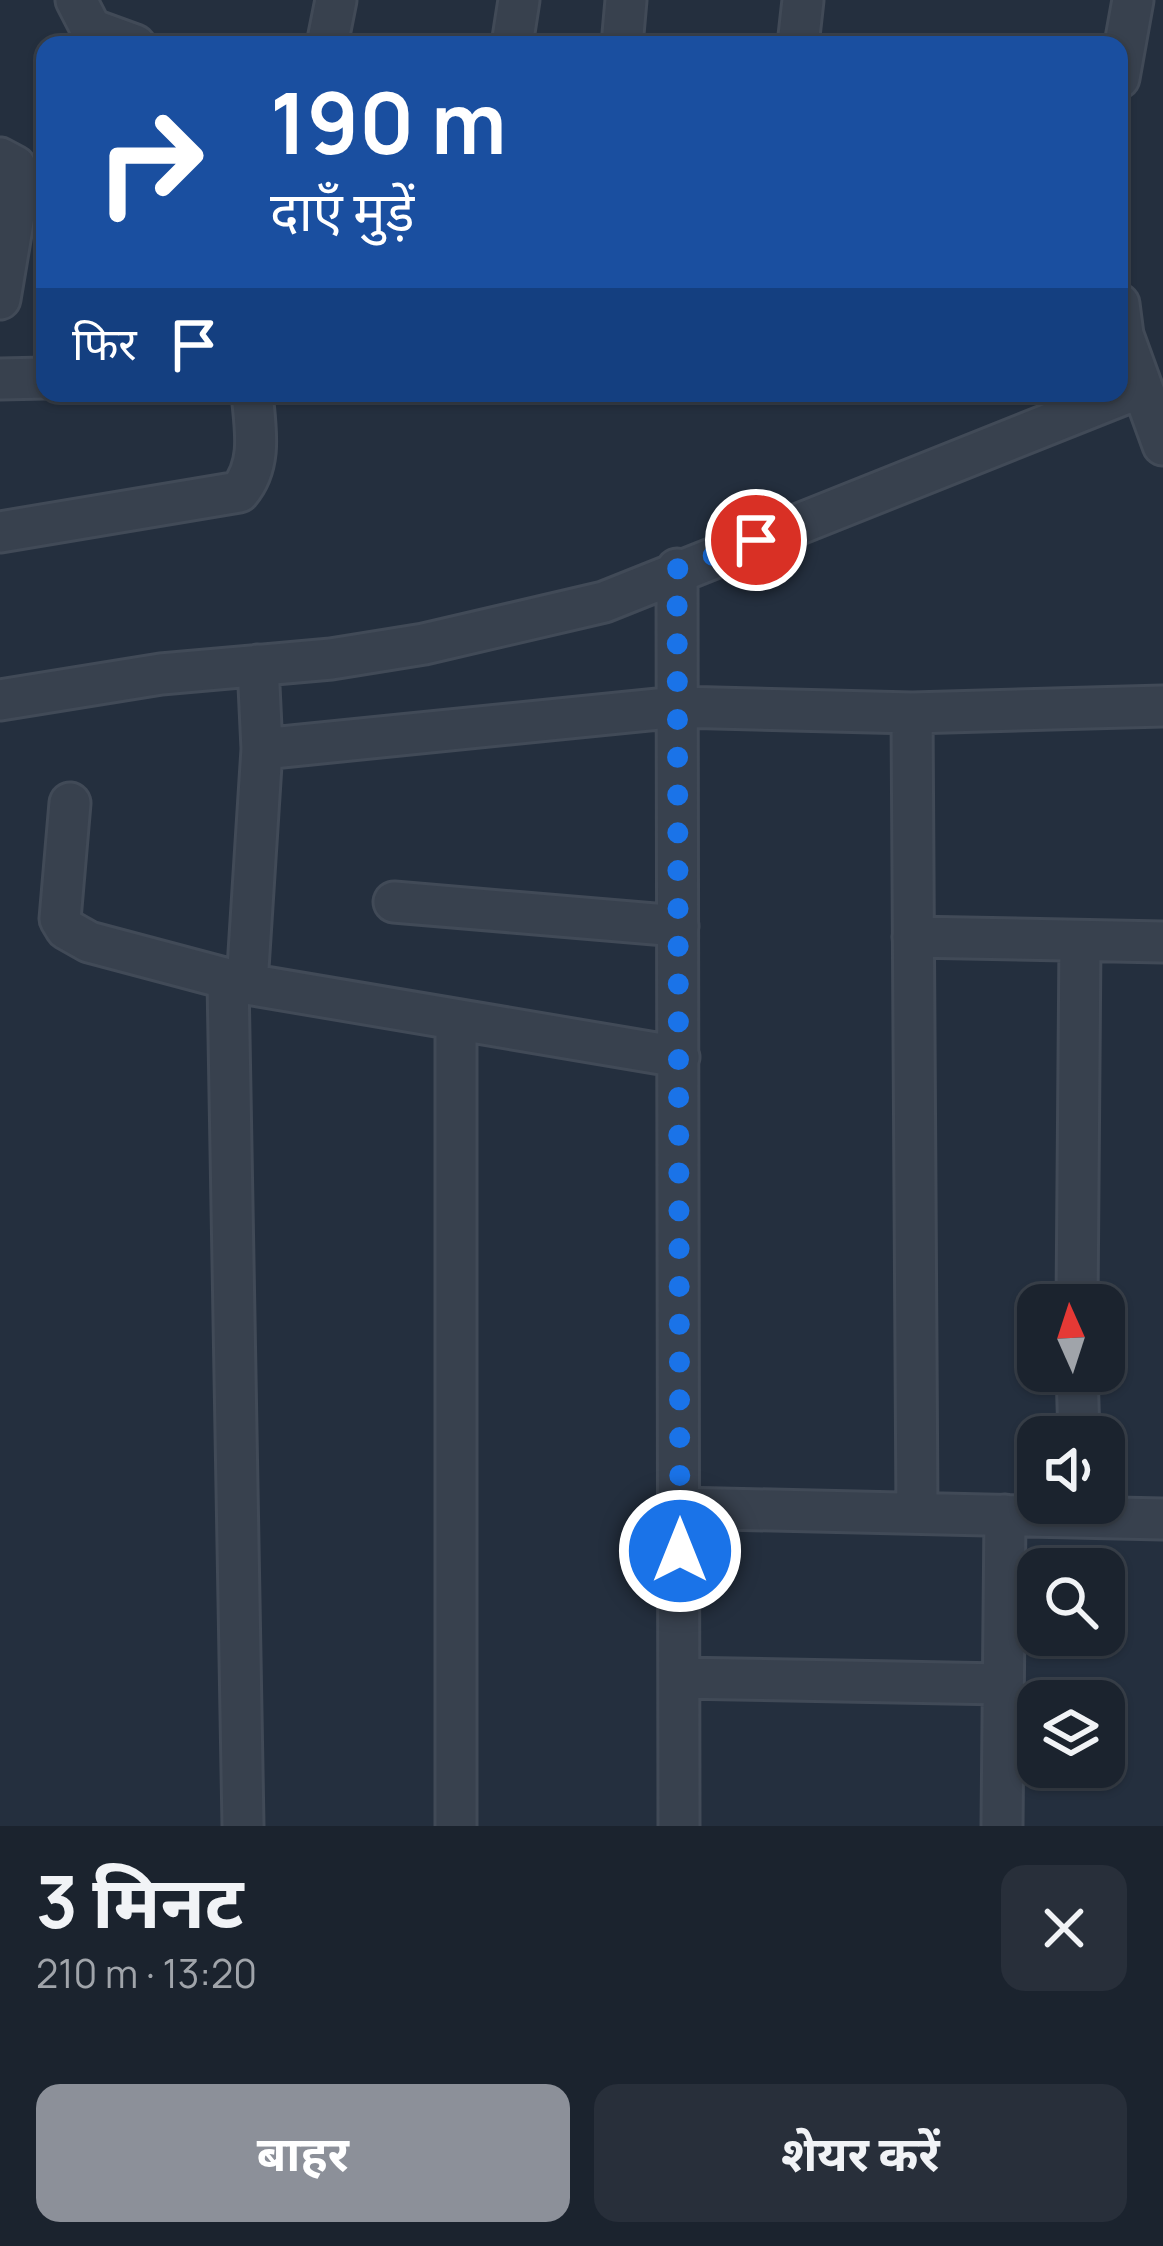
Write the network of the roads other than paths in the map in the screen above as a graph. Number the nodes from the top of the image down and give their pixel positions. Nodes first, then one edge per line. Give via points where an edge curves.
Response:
1 (76, 0) edge
2 (336, 0) edge
3 (519, 0) edge
4 (626, 0) edge
5 (803, 0) edge
6 (1133, 0) edge
7 (110, 36) edge
8 (329, 36) edge
9 (513, 36) edge
10 (623, 36) edge
11 (799, 36) edge
12 (1127, 36) edge
13 (0, 158) edge
14 (0, 299) edge
15 (1128, 349) edge
16 (36, 378) edge
17 (0, 379) edge
18 (1142, 387) junction
19 (1128, 392) edge
20 (253, 402) edge
21 (1104, 402) edge
22 (1163, 445) edge
23 (0, 532) edge
24 (677, 569) junction
25 (258, 665) junction
26 (0, 700) edge
27 (1163, 706) edge
28 (678, 707) junction
29 (912, 713) junction
30 (262, 749) junction
31 (70, 802) dead end
32 (394, 902) dead end
33 (678, 926) junction
34 (913, 937) junction
35 (1080, 941) junction
36 (1163, 942) edge
37 (237, 982) junction
38 (456, 1023) junction
39 (679, 1057) junction
40 (1077, 1284) edge
41 (680, 1508) junction
42 (917, 1513) junction
43 (1017, 1515) edge
44 (1125, 1515) edge
45 (1005, 1516) junction
46 (1163, 1519) edge
47 (680, 1678) junction
48 (1004, 1684) junction
49 (243, 1826) edge
50 (456, 1826) edge
51 (679, 1826) edge
52 (1002, 1826) edge

1 - 7 street via 91,29
2 - 8 street
3 - 9 street
4 - 10 street
5 - 11 street
6 - 12 street
13 - 14 street via 15,166 20,186
15 - 18 street
16 - 17 street
18 - 19 street
18 - 22 street
20 - 23 street via 256,445 239,492
21 - 24 street
24 - 25 street via 604,602 520,624
24 - 28 street
25 - 26 street
25 - 30 street
27 - 29 street
28 - 29 street
28 - 30 street
28 - 33 street
29 - 34 street
30 - 37 street
31 - 37 street via 58,904 66,929
32 - 33 street
33 - 39 street
34 - 35 street
34 - 42 street
35 - 36 street
35 - 40 street
37 - 38 street
37 - 49 street
38 - 39 street
38 - 50 street
39 - 41 street
41 - 42 street
41 - 47 street
42 - 45 street
43 - 45 street
44 - 46 street
45 - 48 street
47 - 48 street
47 - 51 street
48 - 52 street

